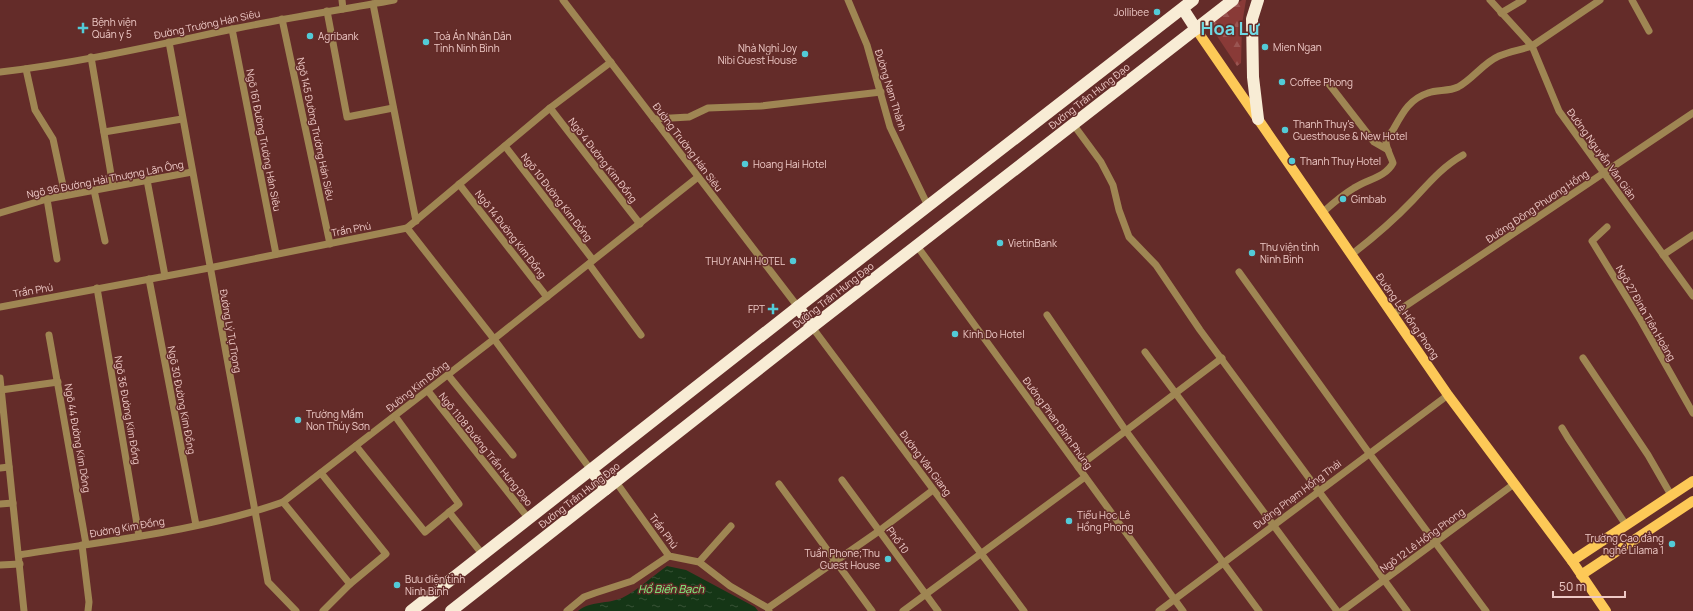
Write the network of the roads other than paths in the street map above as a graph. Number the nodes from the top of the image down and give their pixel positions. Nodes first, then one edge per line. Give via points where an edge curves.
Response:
1 (342, 0) edge
2 (394, 0) edge
3 (563, 0) edge
4 (848, 0) edge
5 (1193, 0) edge
6 (1233, 0) edge
7 (1258, 0) edge
8 (1490, 0) edge
9 (1523, 0) edge
10 (1600, 0) edge
11 (1632, 0) edge
12 (373, 4) junction
13 (1180, 4) edge
14 (343, 9) junction
15 (327, 11) junction
16 (1501, 13) junction
17 (282, 19) junction
18 (232, 29) junction
19 (1196, 29) junction
20 (1649, 31) dead end
21 (169, 42) junction
22 (1532, 46) junction
23 (91, 57) junction
24 (611, 62) junction
25 (26, 69) junction
26 (0, 72) edge
27 (1329, 84) dead end
28 (881, 92) junction
29 (393, 108) junction
30 (550, 108) junction
31 (1693, 113) edge
32 (182, 119) junction
33 (654, 119) junction
34 (1258, 119) junction
35 (1073, 124) junction
36 (104, 132) junction
37 (505, 146) junction
38 (1388, 150) junction
39 (1463, 155) dead end
40 (192, 172) junction
41 (1603, 173) junction
42 (698, 177) junction
43 (147, 180) junction
44 (459, 184) junction
45 (113, 186) junction
46 (94, 190) junction
47 (65, 195) junction
48 (47, 199) junction
49 (928, 206) junction
50 (1322, 212) junction
51 (0, 213) edge
52 (416, 221) junction
53 (640, 224) junction
54 (1607, 227) dead end
55 (407, 228) junction
56 (1693, 235) edge
57 (104, 241) dead end
58 (330, 244) junction
59 (916, 246) junction
60 (276, 254) junction
61 (1663, 254) junction
62 (1351, 255) junction
63 (57, 259) dead end
64 (591, 262) junction
65 (209, 268) junction
66 (1239, 272) dead end
67 (166, 276) junction
68 (149, 279) junction
69 (97, 288) junction
70 (1693, 296) edge
71 (547, 297) junction
72 (0, 307) edge
73 (798, 307) junction
74 (1047, 315) dead end
75 (1392, 315) junction
76 (812, 327) junction
77 (49, 335) dead end
78 (641, 335) dead end
79 (494, 339) junction
80 (1145, 352) dead end
81 (1222, 358) junction
82 (1583, 358) dead end
83 (448, 375) junction
84 (0, 378) edge
85 (58, 382) junction
86 (1, 390) junction
87 (428, 391) junction
88 (1176, 394) junction
89 (1448, 395) junction
90 (1693, 413) edge
91 (395, 416) junction
92 (1562, 428) dead end
93 (1126, 431) junction
94 (356, 446) junction
95 (1369, 453) junction
96 (513, 455) dead end
97 (9, 467) junction
98 (1078, 467) junction
99 (0, 468) edge
100 (591, 470) junction
101 (321, 473) junction
102 (1085, 477) junction
103 (842, 480) dead end
104 (1693, 481) edge
105 (616, 482) junction
106 (779, 484) dead end
107 (1514, 484) junction
108 (606, 489) junction
109 (933, 490) junction
110 (1319, 490) junction
111 (1671, 496) junction
112 (1693, 501) edge
113 (283, 502) junction
114 (13, 503) junction
115 (0, 504) edge
116 (255, 512) junction
117 (449, 512) junction
118 (529, 519) junction
119 (1273, 524) junction
120 (196, 525) junction
121 (1626, 525) junction
122 (731, 526) dead end
123 (879, 530) junction
124 (139, 536) junction
125 (1435, 542) junction
126 (84, 545) junction
127 (981, 554) junction
128 (19, 555) junction
129 (483, 555) junction
130 (669, 556) junction
131 (835, 561) junction
132 (1572, 561) junction
133 (699, 562) junction
134 (1223, 562) junction
135 (20, 564) junction
136 (0, 565) edge
137 (1581, 575) junction
138 (1384, 580) junction
139 (350, 584) junction
140 (925, 594) junction
141 (1175, 600) junction
142 (769, 610) edge
143 (24, 611) edge
144 (88, 611) edge
145 (296, 611) edge
146 (323, 611) edge
147 (411, 611) edge
148 (450, 611) edge
149 (567, 611) edge
150 (872, 611) edge
151 (903, 611) edge
152 (938, 611) edge
153 (1024, 611) edge
154 (1159, 611) edge
155 (1183, 611) edge
156 (1259, 611) edge
157 (1337, 611) edge
158 (1342, 611) edge
159 (1407, 611) edge
160 (1486, 611) edge
161 (1606, 611) edge

1 - 14 street
2 - 12 street, Đường Trường Hán Siêu
3 - 24 street, Đường Trường Hán Siêu
4 - 28 street, Đường Nam Thành via 867,45
5 - 13 highway, Đường Trân Hưng Đạo
6 - 19 highway, Đường Trân Hưng Đạo
7 - 34 highway via 1252,19 1253,77
8 - 16 street, Đường Nguyễn Văn Giản
9 - 16 street
10 - 22 street
11 - 20 street
12 - 14 street, Đường Trường Hán Siêu
12 - 29 street
13 - 19 highway
13 - 49 highway, Đường Trân Hưng Đạo
14 - 15 street, Đường Trường Hán Siêu
15 - 17 street, Đường Trường Hán Siêu
15 - 29 street via 347,117
16 - 22 street, Đường Nguyễn Văn Giản
17 - 18 street, Đường Trường Hán Siêu
17 - 58 street, Ngõ 145 Đường Trường Hán Siêu
18 - 21 street, Đường Trường Hán Siêu
18 - 60 street, Ngõ 161 Đường Trường Hán Siêu
19 - 34 main road, Đuờng Lê Hồng Phong
19 - 35 highway, Đường Trân Hưng Đạo
21 - 23 street, Đường Trường Hán Siêu
21 - 32 street, Đường Lý Tự Trọng
22 - 38 street via 1499,56 1485,64 1458,87 1426,93 1407,106 1393,131 1386,138
22 - 41 street, Đường Nguyễn Văn Giản via 1559,111
23 - 25 street, Đường Trường Hán Siêu
23 - 36 street
24 - 30 street
24 - 33 street, Đường Trường Hán Siêu
25 - 26 street, Đường Trường Hán Siêu
25 - 47 street via 35,110 53,140
27 - 38 street via 1374,142
28 - 33 street via 761,106 708,108 689,117
28 - 49 street, Đường Nam Thành via 890,127
29 - 52 street
30 - 37 street
30 - 53 street, Ngõ 4 Đường Kim Đồng
31 - 41 street, Đường Đông Phương Hồng
32 - 36 street
32 - 40 street, Đường Lý Tự Trọng
33 - 42 street, Đường Trường Hán Siêu
34 - 50 main road, Đuờng Lê Hồng Phong
35 - 59 highway, Đường Trân Hưng Đạo
35 - 81 street via 1101,162 1113,185 1129,236 1156,265
36 - 45 street
37 - 44 street
37 - 64 street, Ngõ 10 Đường Kim Đồng
38 - 50 street via 1393,163 1390,168 1382,175 1355,187
39 - 62 street via 1437,174 1398,214
40 - 43 street, Ngõ 96 Đường Hải Thượng Lãn Ông
40 - 65 street, Đường Lý Tự Trọng
41 - 61 street, Đường Nguyễn Văn Giản
41 - 75 street, Đường Đông Phương Hồng
42 - 53 street, Đường Kim Đồng
42 - 73 street, Đường Trường Hán Siêu
43 - 45 street, Ngõ 96 Đường Hải Thượng Lãn Ông
43 - 67 street
44 - 52 street
44 - 71 street, Ngõ 14 Đường Kim Đồng
45 - 46 street, Ngõ 96 Đường Hải Thượng Lãn Ông
46 - 47 street, Ngõ 96 Đường Hải Thượng Lãn Ông
46 - 57 street
47 - 48 street, Ngõ 96 Đường Hải Thượng Lãn Ông
48 - 51 street, Ngõ 96 Đường Hải Thượng Lãn Ông
48 - 63 street
49 - 73 highway, Đường Trân Hưng Đạo
50 - 62 main road, Đuờng Lê Hồng Phong
52 - 55 street
53 - 64 street, Đường Kim Đồng
54 - 90 street, Ngõ 27 Đinh Tiên Hoàng via 1592,241
55 - 58 street, Trần Phú
55 - 79 street
56 - 61 street
58 - 60 street, Trần Phú
59 - 76 highway, Đường Trân Hưng Đạo
59 - 98 street, Đường Phan Đình Phùng
60 - 65 street, Trần Phú
61 - 70 street, Đường Nguyễn Văn Giản
62 - 75 main road, Đuờng Lê Hồng Phong
64 - 71 street, Đường Kim Đồng
64 - 78 street, Ngõ 10 Đường Kim Đồng
65 - 67 street, Trần Phú
65 - 116 street, Đường Lý Tự Trọng
66 - 95 street
67 - 68 street, Trần Phú
68 - 69 street, Trần Phú
68 - 120 street, Ngõ 30 Đường Kim Đồng
69 - 72 street, Trần Phú
69 - 124 street, Ngõ 36 Đường Kim Đồng
71 - 79 street, Đường Kim Đồng
73 - 76 highway
73 - 100 highway, Đường Trân Hưng Đạo
74 - 93 street
75 - 89 main road, Đuờng Lê Hồng Phong
76 - 105 highway, Đường Trân Hưng Đạo
76 - 109 street, Đường Vân Giang
77 - 85 street, Ngõ 44 Đường Kim Dông
79 - 83 street, Đường Kim Đồng
79 - 100 street
80 - 88 street
81 - 88 street
81 - 110 street
82 - 111 street via 1648,455
83 - 87 street, Đường Kim Đồng
83 - 96 street
84 - 86 street
85 - 86 street
85 - 126 street, Ngõ 44 Đường Kim Dông
86 - 97 street
87 - 91 street, Đường Kim Đồng
87 - 118 street, Ngõ 1108 Đường Trần Hưng Đạo
88 - 93 street
88 - 119 street
89 - 95 street, Đường Phạm Hống Thái
89 - 107 main road, Đuờng Lê Hồng Phong
91 - 94 street, Đường Kim Đồng
91 - 117 street via 459,504
92 - 121 street
93 - 98 street
93 - 134 street
94 - 101 street, Đường Kim Đồng
94 - 117 street via 425,532
95 - 110 street, Đường Phạm Hống Thái
95 - 125 street
97 - 99 street
97 - 114 street
98 - 102 street, Đường Phan Đình Phùng
100 - 108 highway
100 - 118 highway, Đường Trân Hưng Đạo
101 - 113 street, Đường Kim Đồng
101 - 139 street via 386,554
102 - 127 street
102 - 141 street, Đường Phan Đình Phùng
103 - 123 street, Phố 10
104 - 111 main road
105 - 108 highway, Đường Trân Hưng Đạo
105 - 130 street, Trần Phú
106 - 131 street
107 - 125 street, Ngõ 12 Lê Hồng Phong
107 - 132 main road, Đuờng Lê Hồng Phong
108 - 148 highway, Đường Trân Hưng Đạo
109 - 123 street
109 - 127 street, Đường Vân Giang
110 - 119 street, Đường Phạm Hống Thái
110 - 138 street
111 - 121 main road
112 - 137 main road
113 - 116 street, Đường Kim Đồng
113 - 139 street
114 - 115 street
114 - 128 street
116 - 120 street, Đường Kim Đồng
116 - 145 street, Đường Lý Tự Trọng via 268,582
117 - 129 street
118 - 129 highway, Đường Trân Hưng Đạo
119 - 134 street, Đường Phạm Hống Thái
119 - 157 street
120 - 124 street, Đường Kim Đồng
121 - 132 main road
122 - 133 street
123 - 131 street
123 - 140 street, Phố 10
124 - 126 street, Đường Kim Đồng
125 - 138 street, Ngõ 12 Lê Hồng Phong
125 - 160 street
126 - 128 street, Đường Kim Đồng
126 - 144 street, Ngõ 44 Đường Kim Dông
127 - 140 street
127 - 153 street, Đường Vân Giang
128 - 135 street
129 - 147 highway, Đường Trân Hưng Đạo
130 - 133 street, Trần Phú
130 - 149 street via 632,581 584,597
131 - 142 street
131 - 150 street
132 - 137 main road, Đuờng Lê Hồng Phong
133 - 142 street, Trần Phú via 730,586
134 - 141 street, Đường Phạm Hống Thái
134 - 156 street
135 - 136 street
135 - 143 street
137 - 161 main road, Đuờng Lê Hồng Phong
138 - 158 street, Ngõ 12 Lê Hồng Phong
138 - 159 street
139 - 146 street
140 - 151 street
140 - 152 street, Phố 10
141 - 154 street, Đường Phạm Hống Thái
141 - 155 street, Đường Phan Đình Phùng

